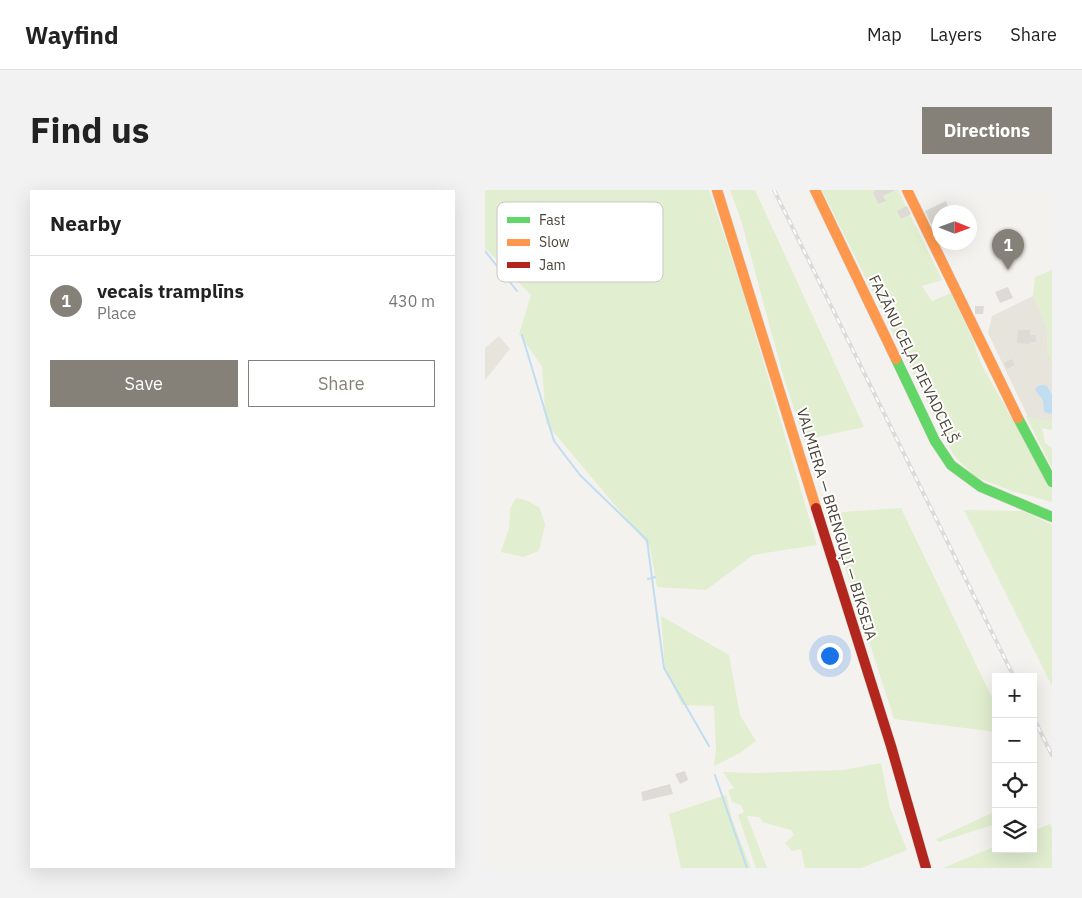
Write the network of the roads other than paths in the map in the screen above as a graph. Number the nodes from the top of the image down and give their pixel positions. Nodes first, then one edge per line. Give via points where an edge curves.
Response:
1 (717, 190) edge
2 (815, 190) edge
3 (907, 190) edge
4 (1052, 482) edge
5 (1052, 517) edge
6 (926, 868) edge

1 - 6 street, VALMIERA — BRENGUĻI — BIKSEJA
2 - 5 street, FAZĀNU CEĻA PIEVADCEĻŠ via 935,441 951,465 981,487
3 - 4 street via 1010,404

